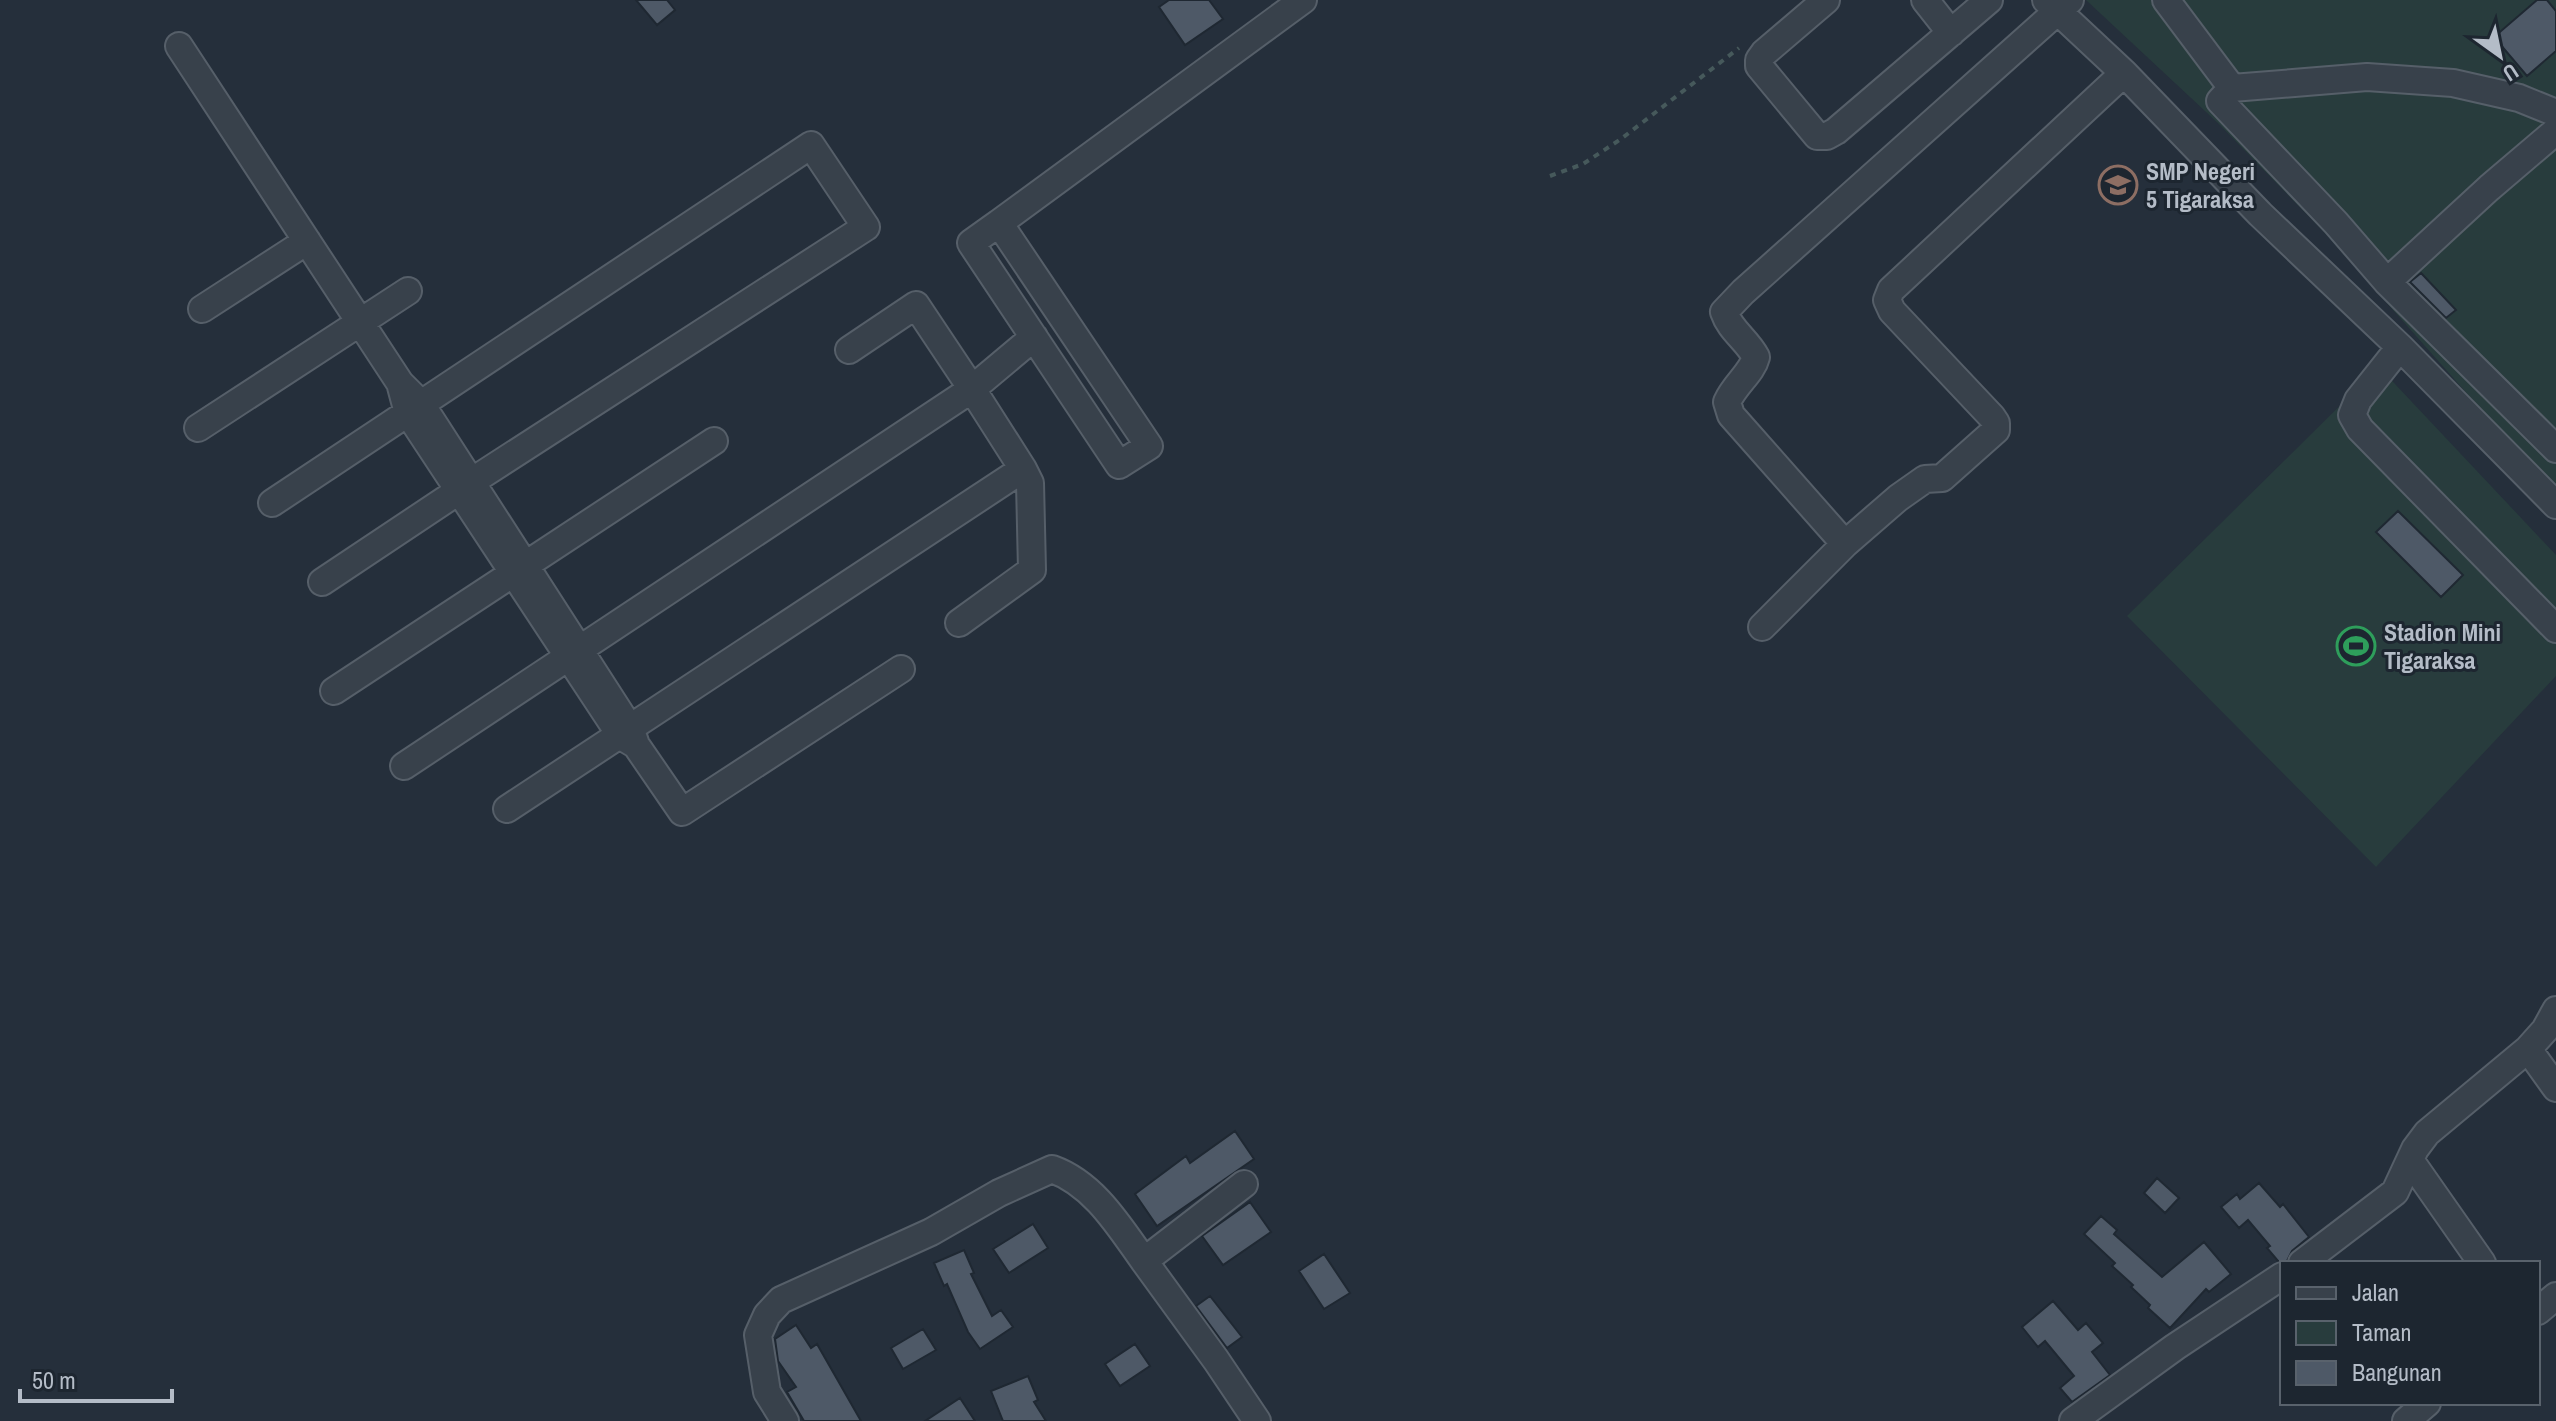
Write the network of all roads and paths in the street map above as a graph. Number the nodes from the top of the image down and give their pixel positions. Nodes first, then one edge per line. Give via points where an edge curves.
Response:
1 (1303, 0) edge
2 (1826, 0) edge
3 (1925, 0) edge
4 (1989, 0) edge
5 (2166, 0) edge
6 (2058, 3) edge
7 (1951, 33) junction
8 (1746, 43) dead end
9 (179, 46) dead end
10 (2124, 73) junction
11 (2232, 88) junction
12 (2556, 113) edge
13 (2556, 131) edge
14 (1550, 176) dead end
15 (999, 223) junction
16 (307, 241) junction
17 (2387, 282) junction
18 (408, 291) dead end
19 (202, 309) dead end
20 (360, 322) junction
21 (1034, 337) junction
22 (2400, 347) junction
23 (849, 350) dead end
24 (972, 389) junction
25 (415, 408) junction
26 (198, 428) dead end
27 (714, 441) dead end
28 (2556, 449) edge
29 (1023, 469) junction
30 (466, 486) junction
31 (272, 503) dead end
32 (2556, 505) edge
33 (1845, 544) junction
34 (520, 569) junction
35 (322, 582) dead end
36 (959, 623) dead end
37 (1762, 627) dead end
38 (2556, 629) edge
39 (574, 653) junction
40 (901, 669) dead end
41 (334, 691) dead end
42 (629, 737) junction
43 (404, 766) dead end
44 (507, 809) dead end
45 (2556, 1010) edge
46 (2528, 1049) junction
47 (2556, 1088) edge
48 (2410, 1160) junction
49 (1244, 1184) dead end
50 (1144, 1261) junction
51 (2305, 1261) edge
52 (2481, 1261) edge
53 (2280, 1277) edge
54 (2556, 1296) edge
55 (2540, 1309) edge
56 (2425, 1405) edge
57 (2090, 1416) edge
58 (785, 1421) edge
59 (1257, 1421) edge
60 (2406, 1421) edge

1 - 15 street
2 - 7 street via 1759,60 1817,136 1836,131
3 - 7 street
4 - 7 street
5 - 11 street
6 - 10 street
6 - 33 street via 1724,312 1756,357 1727,402 1731,415
8 - 14 path via 1621,139 1583,164
9 - 16 street
10 - 22 street via 2260,214
10 - 33 street via 1891,290 1887,300 1892,311 1992,417 1996,430 1946,475 1917,484
11 - 12 street via 2367,77 2453,83 2519,98
11 - 17 street via 2220,101
13 - 17 street
15 - 21 street via 971,243
15 - 21 street via 1149,446 1119,465
16 - 19 street
16 - 20 street
17 - 28 street
18 - 20 street
20 - 25 street
20 - 26 street
21 - 24 street
22 - 32 street
22 - 38 street via 2352,415
23 - 24 street via 916,305
24 - 29 street
24 - 39 street
25 - 30 street
25 - 30 street via 811,145 866,227
25 - 31 street
27 - 34 street
29 - 36 street via 1030,483 1032,570
29 - 42 street
30 - 34 street
30 - 35 street
33 - 37 street
34 - 39 street
34 - 41 street
39 - 42 street
39 - 43 street
40 - 42 street via 682,812
42 - 44 street
45 - 46 street
46 - 47 street
46 - 48 street via 2427,1133
48 - 51 street via 2395,1192
48 - 52 street
49 - 50 street
50 - 58 street via 1113,1217 1076,1181 1052,1169 931,1232 781,1300 758,1335 767,1392
50 - 59 street
53 - 57 street
54 - 55 street
56 - 60 street

